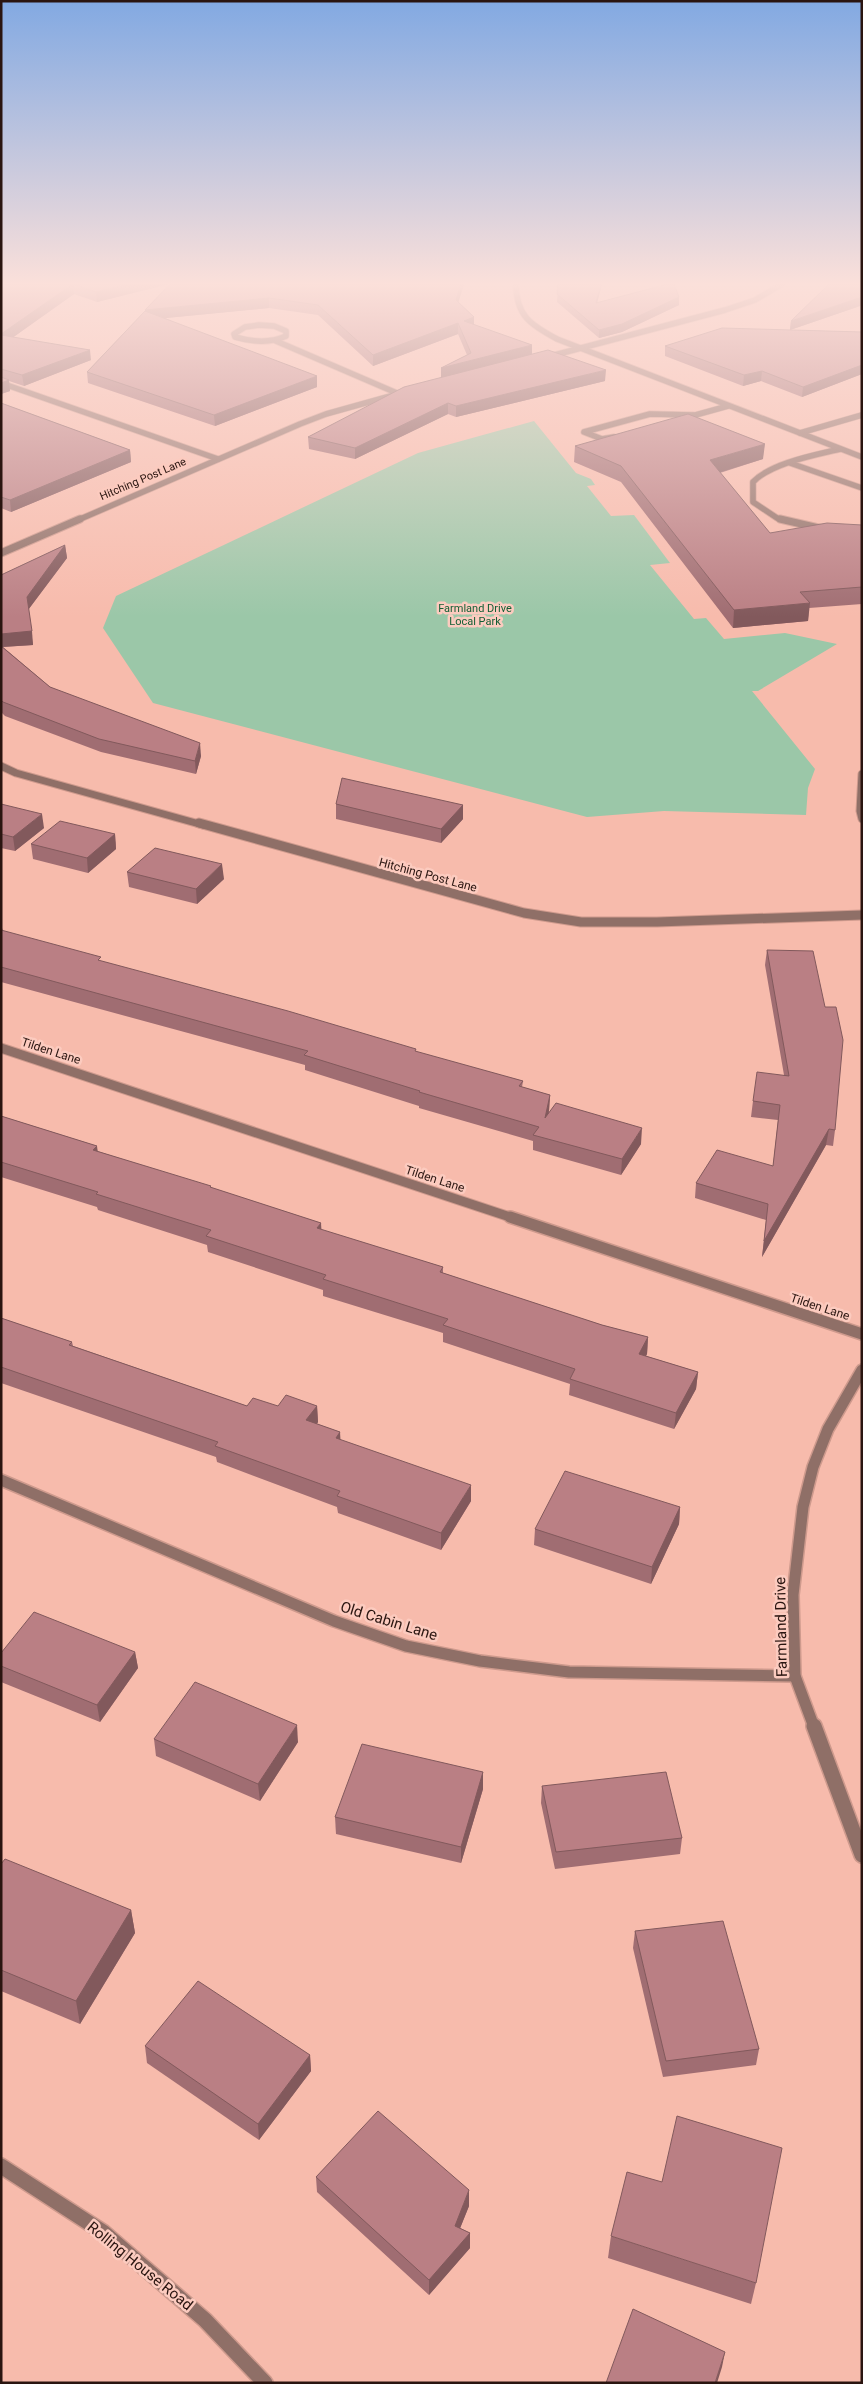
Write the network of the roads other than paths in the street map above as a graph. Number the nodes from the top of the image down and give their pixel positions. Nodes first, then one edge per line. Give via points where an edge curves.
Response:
1 (36, 395) edge
2 (394, 395) edge
3 (700, 395) edge
4 (728, 406) junction
5 (693, 414) junction
6 (862, 415) edge
7 (676, 421) edge
8 (800, 433) junction
9 (619, 437) edge
10 (840, 449) junction
11 (862, 457) edge
12 (218, 459) junction
13 (790, 463) junction
14 (862, 488) edge
15 (832, 529) edge
16 (3, 550) edge
17 (1, 766) edge
18 (862, 774) edge
19 (862, 819) edge
20 (862, 916) edge
21 (1, 1048) edge
22 (862, 1334) edge
23 (862, 1370) edge
24 (1, 1480) edge
25 (795, 1676) junction
26 (862, 1855) edge
27 (1, 2166) edge
28 (265, 2383) edge

1 - 12 street
2 - 12 street, Hitching Post Lane via 326,414
3 - 4 street
4 - 5 street
4 - 8 street
5 - 7 street
5 - 9 street via 646,413 584,432 602,439
6 - 8 street
8 - 10 street
10 - 11 street
10 - 13 street
12 - 16 street, Hitching Post Lane
13 - 14 street
13 - 15 street via 757,476 752,484 753,502 776,518
17 - 20 street, Hitching Post Lane via 16,773 343,864 549,918 581,922 657,922
18 - 19 street
21 - 22 street, Tilden Lane
23 - 25 street, Farmland Drive via 828,1429 813,1467 803,1507 793,1595
24 - 25 street, Old Cabin Lane via 334,1622 406,1646 480,1661 568,1672
25 - 26 street, Farmland Drive
27 - 28 street, Rolling House Road via 103,2232 205,2320

